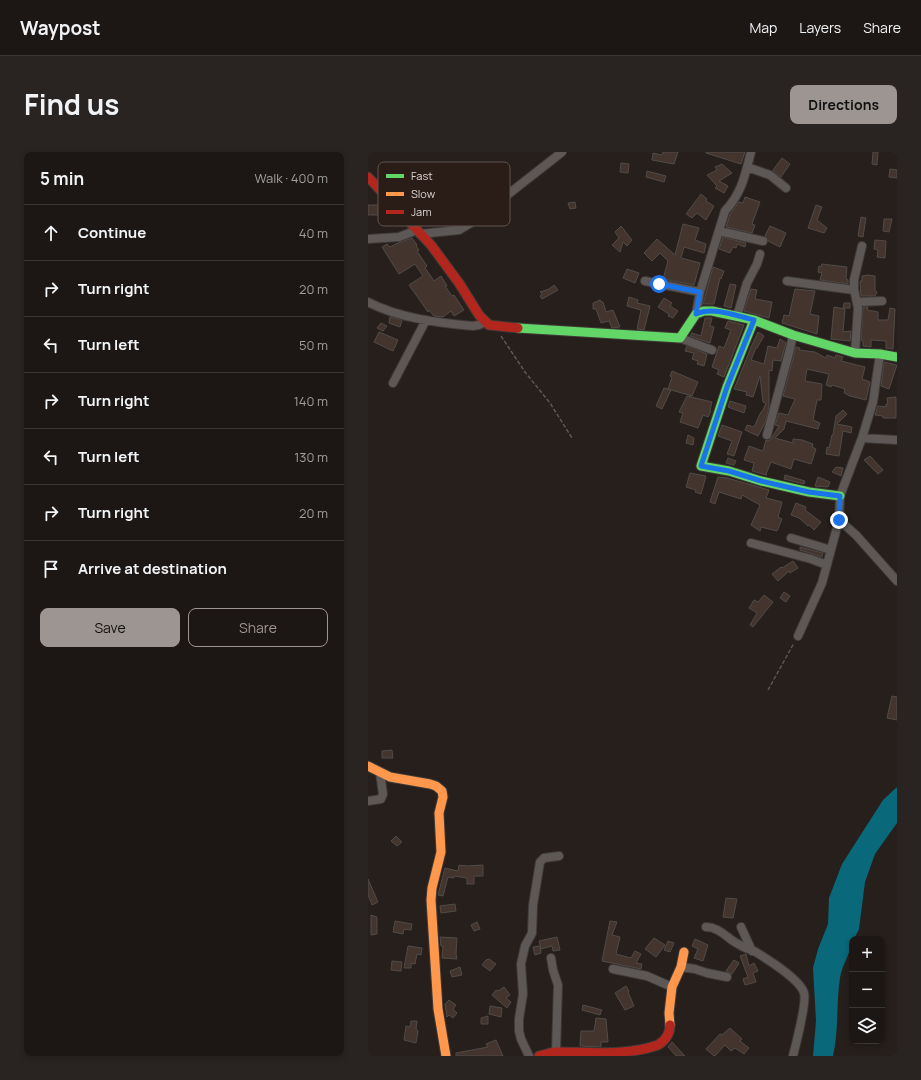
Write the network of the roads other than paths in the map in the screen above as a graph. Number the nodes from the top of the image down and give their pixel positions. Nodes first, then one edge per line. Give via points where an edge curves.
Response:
1 (562, 152) edge
2 (751, 152) edge
3 (747, 167) junction
4 (368, 177) edge
5 (378, 188) edge
6 (786, 188) dead end
7 (510, 193) edge
8 (413, 226) edge
9 (466, 226) edge
10 (719, 231) junction
11 (418, 232) junction
12 (368, 239) edge
13 (763, 241) dead end
14 (862, 246) dead end
15 (760, 254) dead end
16 (645, 281) dead end
17 (787, 281) dead end
18 (854, 290) junction
19 (700, 292) junction
20 (882, 301) dead end
21 (368, 302) edge
22 (858, 302) junction
23 (696, 314) junction
24 (737, 316) junction
25 (426, 320) junction
26 (754, 320) junction
27 (485, 322) junction
28 (793, 335) junction
29 (680, 338) junction
30 (712, 350) dead end
31 (855, 352) junction
32 (880, 354) junction
33 (897, 357) edge
34 (393, 383) dead end
35 (767, 435) dead end
36 (862, 438) junction
37 (897, 440) edge
38 (840, 496) junction
39 (839, 520) junction
40 (791, 538) dead end
41 (751, 543) dead end
42 (831, 550) junction
43 (827, 565) junction
44 (897, 581) edge
45 (798, 636) road end
46 (368, 766) edge
47 (380, 773) junction
48 (368, 802) edge
49 (559, 856) dead end
50 (706, 927) dead end
51 (741, 927) dead end
52 (752, 951) junction
53 (684, 952) dead end
54 (551, 958) dead end
55 (681, 968) junction
56 (613, 969) dead end
57 (727, 977) dead end
58 (672, 987) junction
59 (556, 1052) junction
60 (635, 1055) edge
61 (446, 1056) edge
62 (529, 1056) edge
63 (539, 1056) edge
64 (793, 1056) edge

1 - 7 street
2 - 3 street
3 - 6 street via 770,175
3 - 10 street via 741,187 725,211
4 - 5 street
8 - 11 street
9 - 11 street via 459,230
10 - 13 street
10 - 19 street
11 - 12 street via 399,237
11 - 27 street via 459,283
14 - 18 street
15 - 24 street via 747,283
16 - 19 street
17 - 18 street
18 - 22 street
19 - 23 street
20 - 22 street
21 - 25 street
22 - 31 street
23 - 24 street via 712,311
23 - 29 street
24 - 26 street
25 - 27 street via 473,326
25 - 34 street
26 - 28 street
26 - 38 street via 727,387 701,466 809,492
27 - 29 street via 488,325 524,330
28 - 31 street
28 - 35 street
29 - 30 street
31 - 32 street
32 - 33 street
32 - 36 street via 872,402
36 - 37 street
36 - 38 street
38 - 39 street
39 - 42 street
39 - 44 street
40 - 42 street
41 - 43 street
42 - 43 street
43 - 45 street
46 - 47 street
47 - 48 street via 383,794 381,799
47 - 61 street via 392,778 433,785 442,792 439,812 441,854 432,885 431,900 438,1009
49 - 62 street via 544,858 540,862 532,933 521,964 523,994 519,1031
50 - 52 street via 713,927
51 - 52 street
52 - 64 street via 797,981 804,992
53 - 55 street
54 - 59 street via 558,985
55 - 57 street
55 - 58 street
56 - 58 street via 647,976
58 - 60 street via 668,1035 664,1041
59 - 60 street
59 - 63 street

